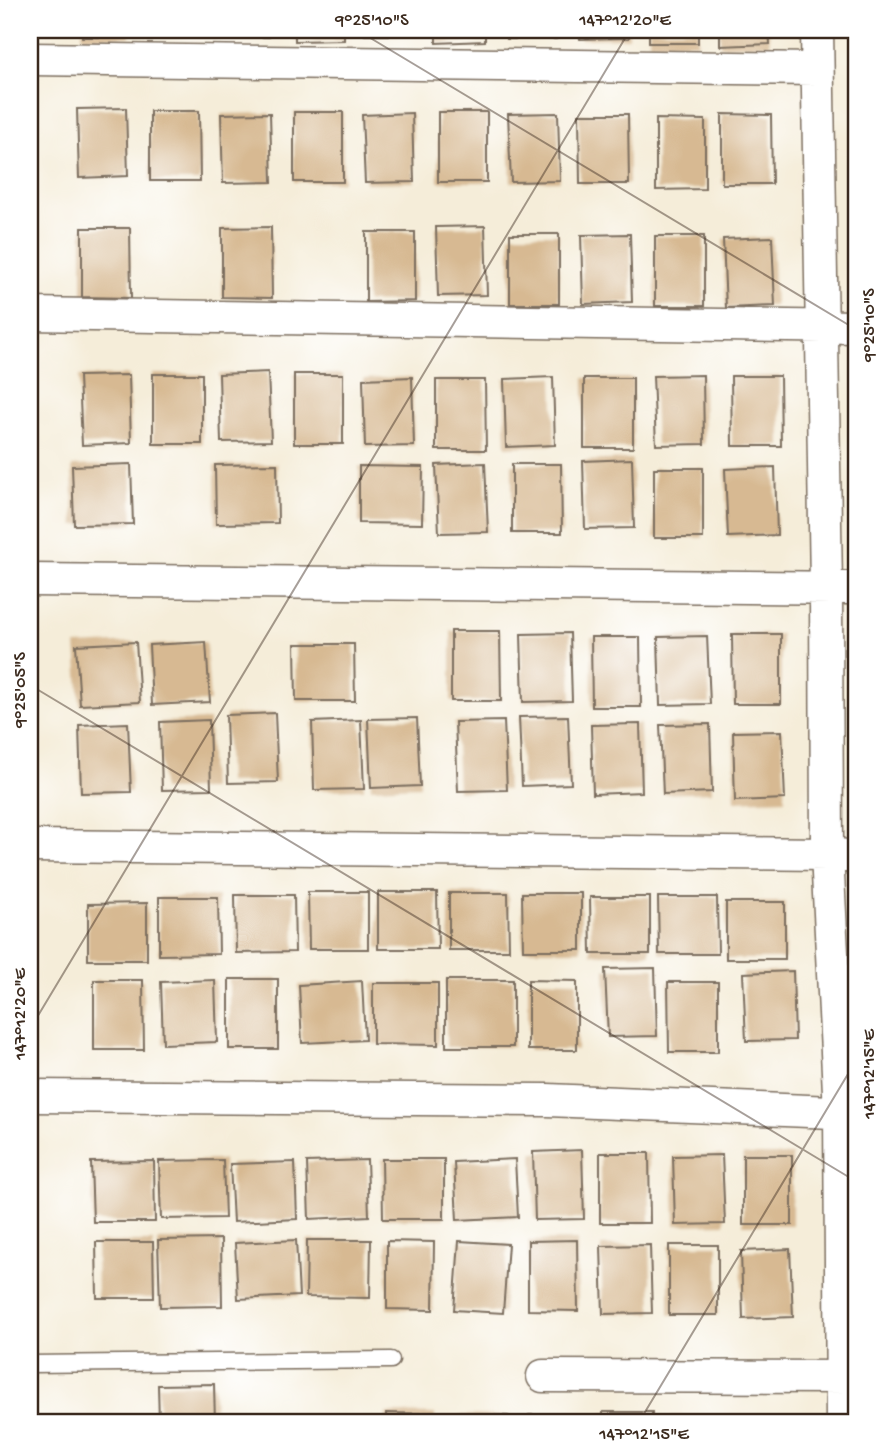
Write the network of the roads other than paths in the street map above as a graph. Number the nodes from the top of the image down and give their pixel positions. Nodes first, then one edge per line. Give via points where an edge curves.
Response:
1 (817, 30) edge
2 (30, 59) edge
3 (817, 69) junction
4 (30, 314) edge
5 (820, 326) junction
6 (857, 327) edge
7 (30, 580) edge
8 (826, 586) junction
9 (857, 588) edge
10 (30, 846) edge
11 (827, 854) junction
12 (857, 857) edge
13 (30, 1096) edge
14 (848, 1112) edge
15 (391, 1360) dead end
16 (30, 1363) edge
17 (543, 1376) dead end
18 (850, 1377) edge
19 (842, 1422) edge

1 - 3 street
2 - 3 street
3 - 5 street
4 - 5 street
5 - 6 street
5 - 8 street
7 - 8 street
8 - 9 street
8 - 11 street
10 - 11 street
11 - 12 street
11 - 14 street
13 - 14 street via 548,1100
14 - 18 street
15 - 16 lane
17 - 18 street
18 - 19 street

